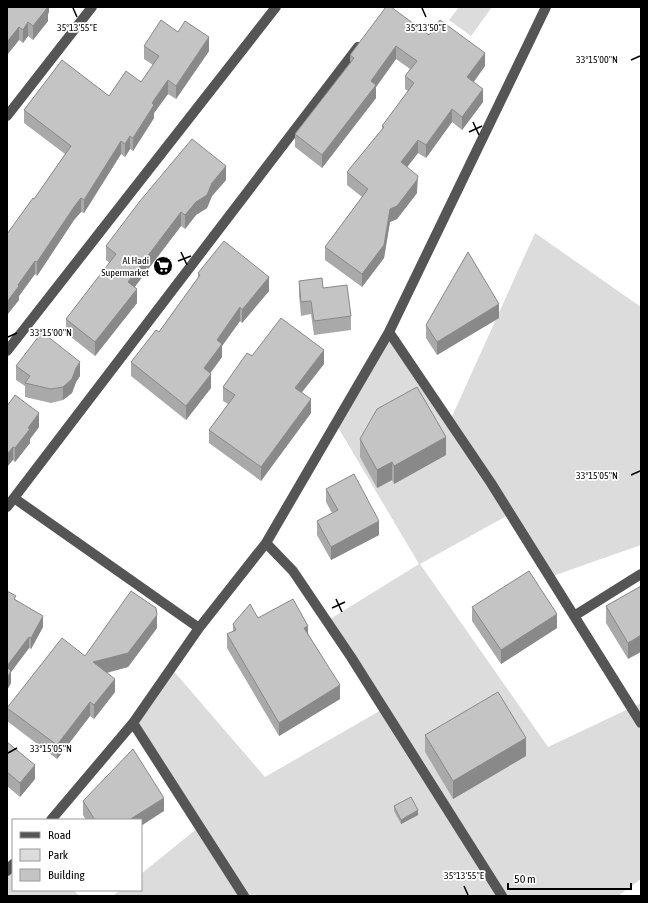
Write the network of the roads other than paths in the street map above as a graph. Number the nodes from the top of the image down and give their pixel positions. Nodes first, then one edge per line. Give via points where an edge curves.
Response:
1 (92, 7) edge
2 (276, 7) edge
3 (546, 7) edge
4 (364, 38) edge
5 (7, 116) edge
6 (389, 332) junction
7 (7, 351) edge
8 (14, 498) junction
9 (7, 507) edge
10 (266, 543) junction
11 (641, 574) edge
12 (574, 616) junction
13 (199, 628) junction
14 (133, 723) junction
15 (641, 723) edge
16 (52, 819) edge
17 (244, 896) edge
18 (502, 896) edge

1 - 5 street
2 - 7 street
3 - 6 street
4 - 8 street
6 - 10 street
6 - 12 street via 491,483
8 - 9 street
8 - 13 street
10 - 13 street
10 - 18 street via 293,571 351,657
11 - 12 street
12 - 15 street
13 - 14 street
14 - 16 street
14 - 17 street

